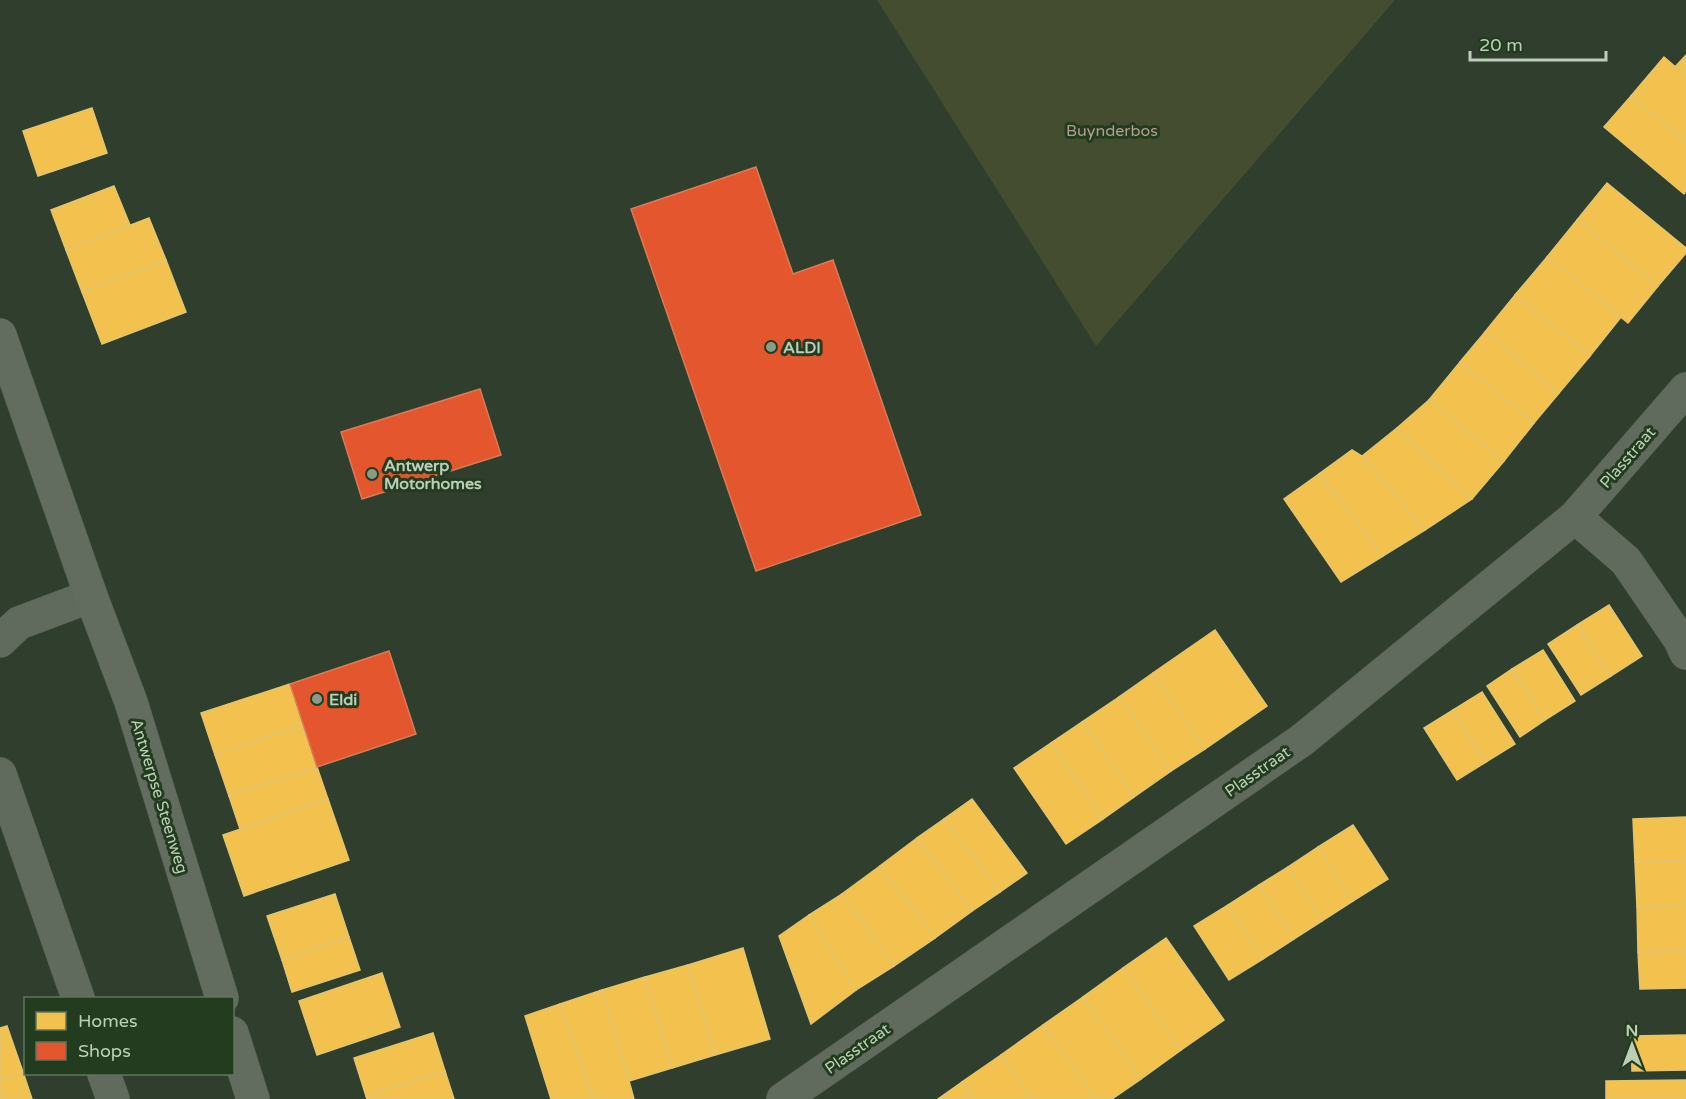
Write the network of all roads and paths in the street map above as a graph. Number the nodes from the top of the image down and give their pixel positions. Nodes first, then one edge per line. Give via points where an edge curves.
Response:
1 (0, 335) edge
2 (1686, 389) edge
3 (1575, 517) junction
4 (91, 596) junction
5 (0, 641) edge
6 (1686, 653) edge
7 (0, 774) edge
8 (77, 997) edge
9 (221, 997) edge
10 (234, 1039) edge
11 (104, 1075) edge
12 (113, 1099) edge
13 (253, 1099) edge
14 (783, 1099) edge

1 - 4 main road, Antwerpse Steenweg
2 - 3 street, Plasstraat
3 - 6 street via 1626,561
3 - 14 street, Plasstraat via 1302,740
4 - 5 street via 20,623
4 - 9 main road, Antwerpse Steenweg via 131,702
7 - 8 street
10 - 13 main road
11 - 12 street

